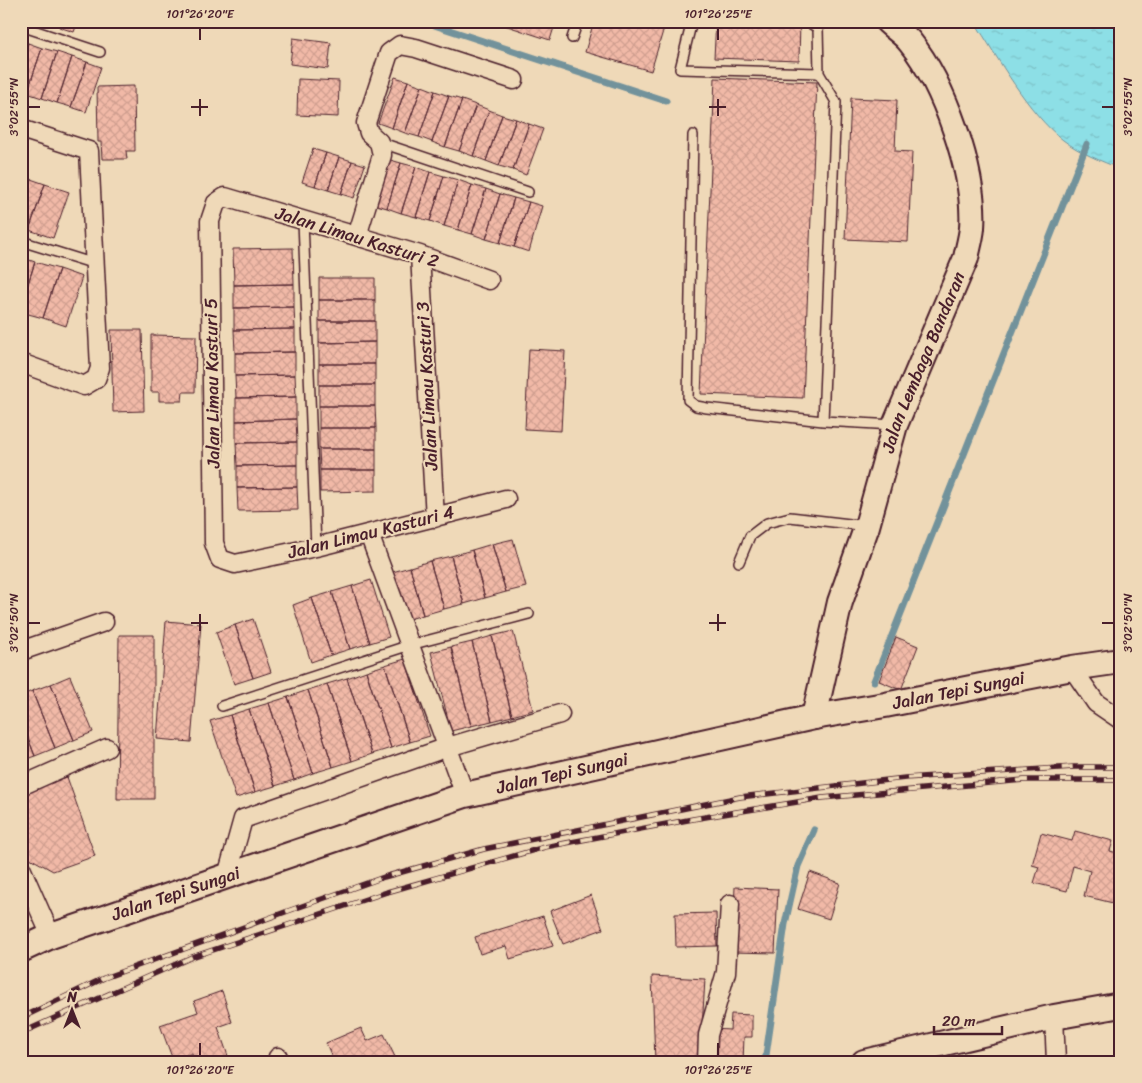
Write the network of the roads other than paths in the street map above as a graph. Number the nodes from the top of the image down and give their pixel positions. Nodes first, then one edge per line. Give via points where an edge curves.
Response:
1 (578, 21) edge
2 (692, 21) edge
3 (806, 21) edge
4 (887, 21) edge
5 (21, 26) edge
6 (572, 38) dead end
7 (100, 52) dead end
8 (819, 73) junction
9 (514, 80) dead end
10 (21, 129) edge
11 (693, 135) dead end
12 (379, 142) junction
13 (528, 192) dead end
14 (225, 197) joint
15 (303, 220) junction
16 (357, 236) junction
17 (21, 241) edge
18 (420, 255) junction
19 (95, 264) junction
20 (489, 280) dead end
21 (21, 363) edge
22 (823, 421) junction
23 (894, 425) junction
24 (506, 499) dead end
25 (435, 518) junction
26 (867, 526) junction
27 (369, 534) junction
28 (316, 547) junction
29 (739, 562) dead end
30 (235, 564) joint
31 (529, 614) dead end
32 (104, 622) dead end
33 (410, 645) junction
34 (21, 651) edge
35 (1121, 662) edge
36 (1072, 668) junction
37 (222, 706) dead end
38 (560, 714) dead end
39 (814, 717) junction
40 (1121, 720) edge
41 (448, 747) junction
42 (107, 748) dead end
43 (21, 786) edge
44 (465, 795) junction
45 (21, 868) edge
46 (227, 876) junction
47 (730, 904) dead end
48 (52, 936) junction
49 (21, 950) edge
50 (1121, 1005) edge
51 (1054, 1017) junction
52 (707, 1062) edge
53 (864, 1062) edge
54 (1056, 1062) edge

1 - 6 lane
2 - 8 lane via 680,69
3 - 8 lane via 818,28
4 - 23 main road, Jalan Lembaga Bandaran via 909,41 934,79 960,142 972,203 972,229 966,258
5 - 7 lane
8 - 22 lane via 836,102
9 - 12 street via 400,45 389,53 366,123 369,133
10 - 19 street via 89,151
11 - 22 lane via 688,400 707,408
12 - 13 lane
12 - 16 street via 382,155
14 - 15 street, Jalan Limau Kasturi 2
14 - 30 street, Jalan Limau Kasturi 5 via 216,203 210,221 214,543 220,559
15 - 16 street, Jalan Limau Kasturi 2
15 - 28 lane
16 - 18 street, Jalan Limau Kasturi 2
17 - 19 lane
18 - 20 street, Jalan Limau Kasturi 2
18 - 25 street, Jalan Limau Kasturi 3
19 - 21 street via 100,368 96,379 84,386
22 - 23 lane
23 - 26 main road, Jalan Lembaga Bandaran
24 - 25 street, Jalan Limau Kasturi 4
25 - 27 street, Jalan Limau Kasturi 4
26 - 29 lane via 790,517 767,523 750,536
26 - 39 main road, Jalan Lembaga Bandaran via 840,602
27 - 28 street, Jalan Limau Kasturi 4
27 - 33 street
28 - 30 street, Jalan Limau Kasturi 4
31 - 33 lane
32 - 34 street
33 - 37 lane
33 - 41 street
35 - 36 main road, Jalan Tepi Sungai
36 - 39 main road, Jalan Tepi Sungai
36 - 40 street via 1096,703
38 - 41 street
39 - 44 main road, Jalan Tepi Sungai
41 - 44 street
41 - 46 street via 243,819
42 - 43 street
44 - 46 main road, Jalan Tepi Sungai
45 - 48 street
46 - 48 main road, Jalan Tepi Sungai
47 - 52 street via 726,972 708,1035
48 - 49 main road, Jalan Tepi Sungai
50 - 51 main road
51 - 53 main road
51 - 54 street

